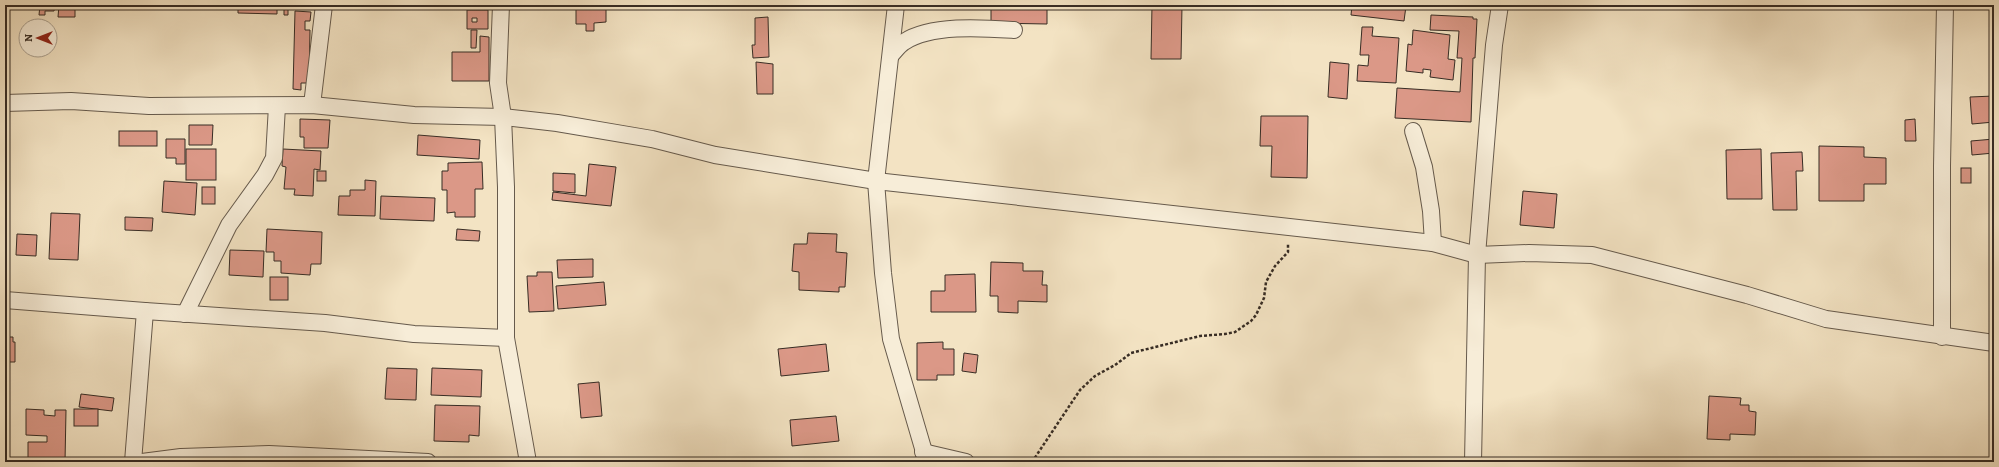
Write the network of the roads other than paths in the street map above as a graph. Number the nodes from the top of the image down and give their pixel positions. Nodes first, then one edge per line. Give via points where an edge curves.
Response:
1 (324, 5) edge
2 (501, 5) edge
3 (896, 5) edge
4 (1500, 5) edge
5 (1945, 5) edge
6 (1014, 30) dead end
7 (891, 55) junction
8 (5, 103) edge
9 (312, 105) junction
10 (277, 106) junction
11 (503, 117) junction
12 (1412, 131) dead end
13 (876, 181) junction
14 (1433, 243) junction
15 (1477, 255) junction
16 (5, 300) edge
17 (145, 311) junction
18 (185, 314) junction
19 (1942, 337) junction
20 (506, 338) junction
21 (1994, 343) edge
22 (925, 457) edge
23 (133, 462) edge
24 (142, 462) edge
25 (428, 462) edge
26 (528, 462) edge
27 (966, 462) edge
28 (1473, 462) edge

1 - 9 street
2 - 11 street via 498,83
3 - 7 street
4 - 15 street via 1494,45
5 - 19 street
6 - 7 street via 974,28 922,34 904,42
7 - 13 street
8 - 10 street via 71,101 149,106
9 - 10 street
9 - 11 street via 414,115
10 - 18 street via 274,158 265,176 229,225
11 - 13 street via 652,139 715,155
11 - 20 street via 506,187
12 - 14 street via 1424,167 1432,211
13 - 14 street
13 - 22 street via 891,339
14 - 15 street
15 - 19 street via 1592,255 1732,291 1826,319
15 - 28 street
16 - 17 street
17 - 18 street
17 - 23 street
18 - 20 street via 325,323 414,334
19 - 21 street
20 - 26 street
22 - 27 street
24 - 25 street via 181,457 269,454

